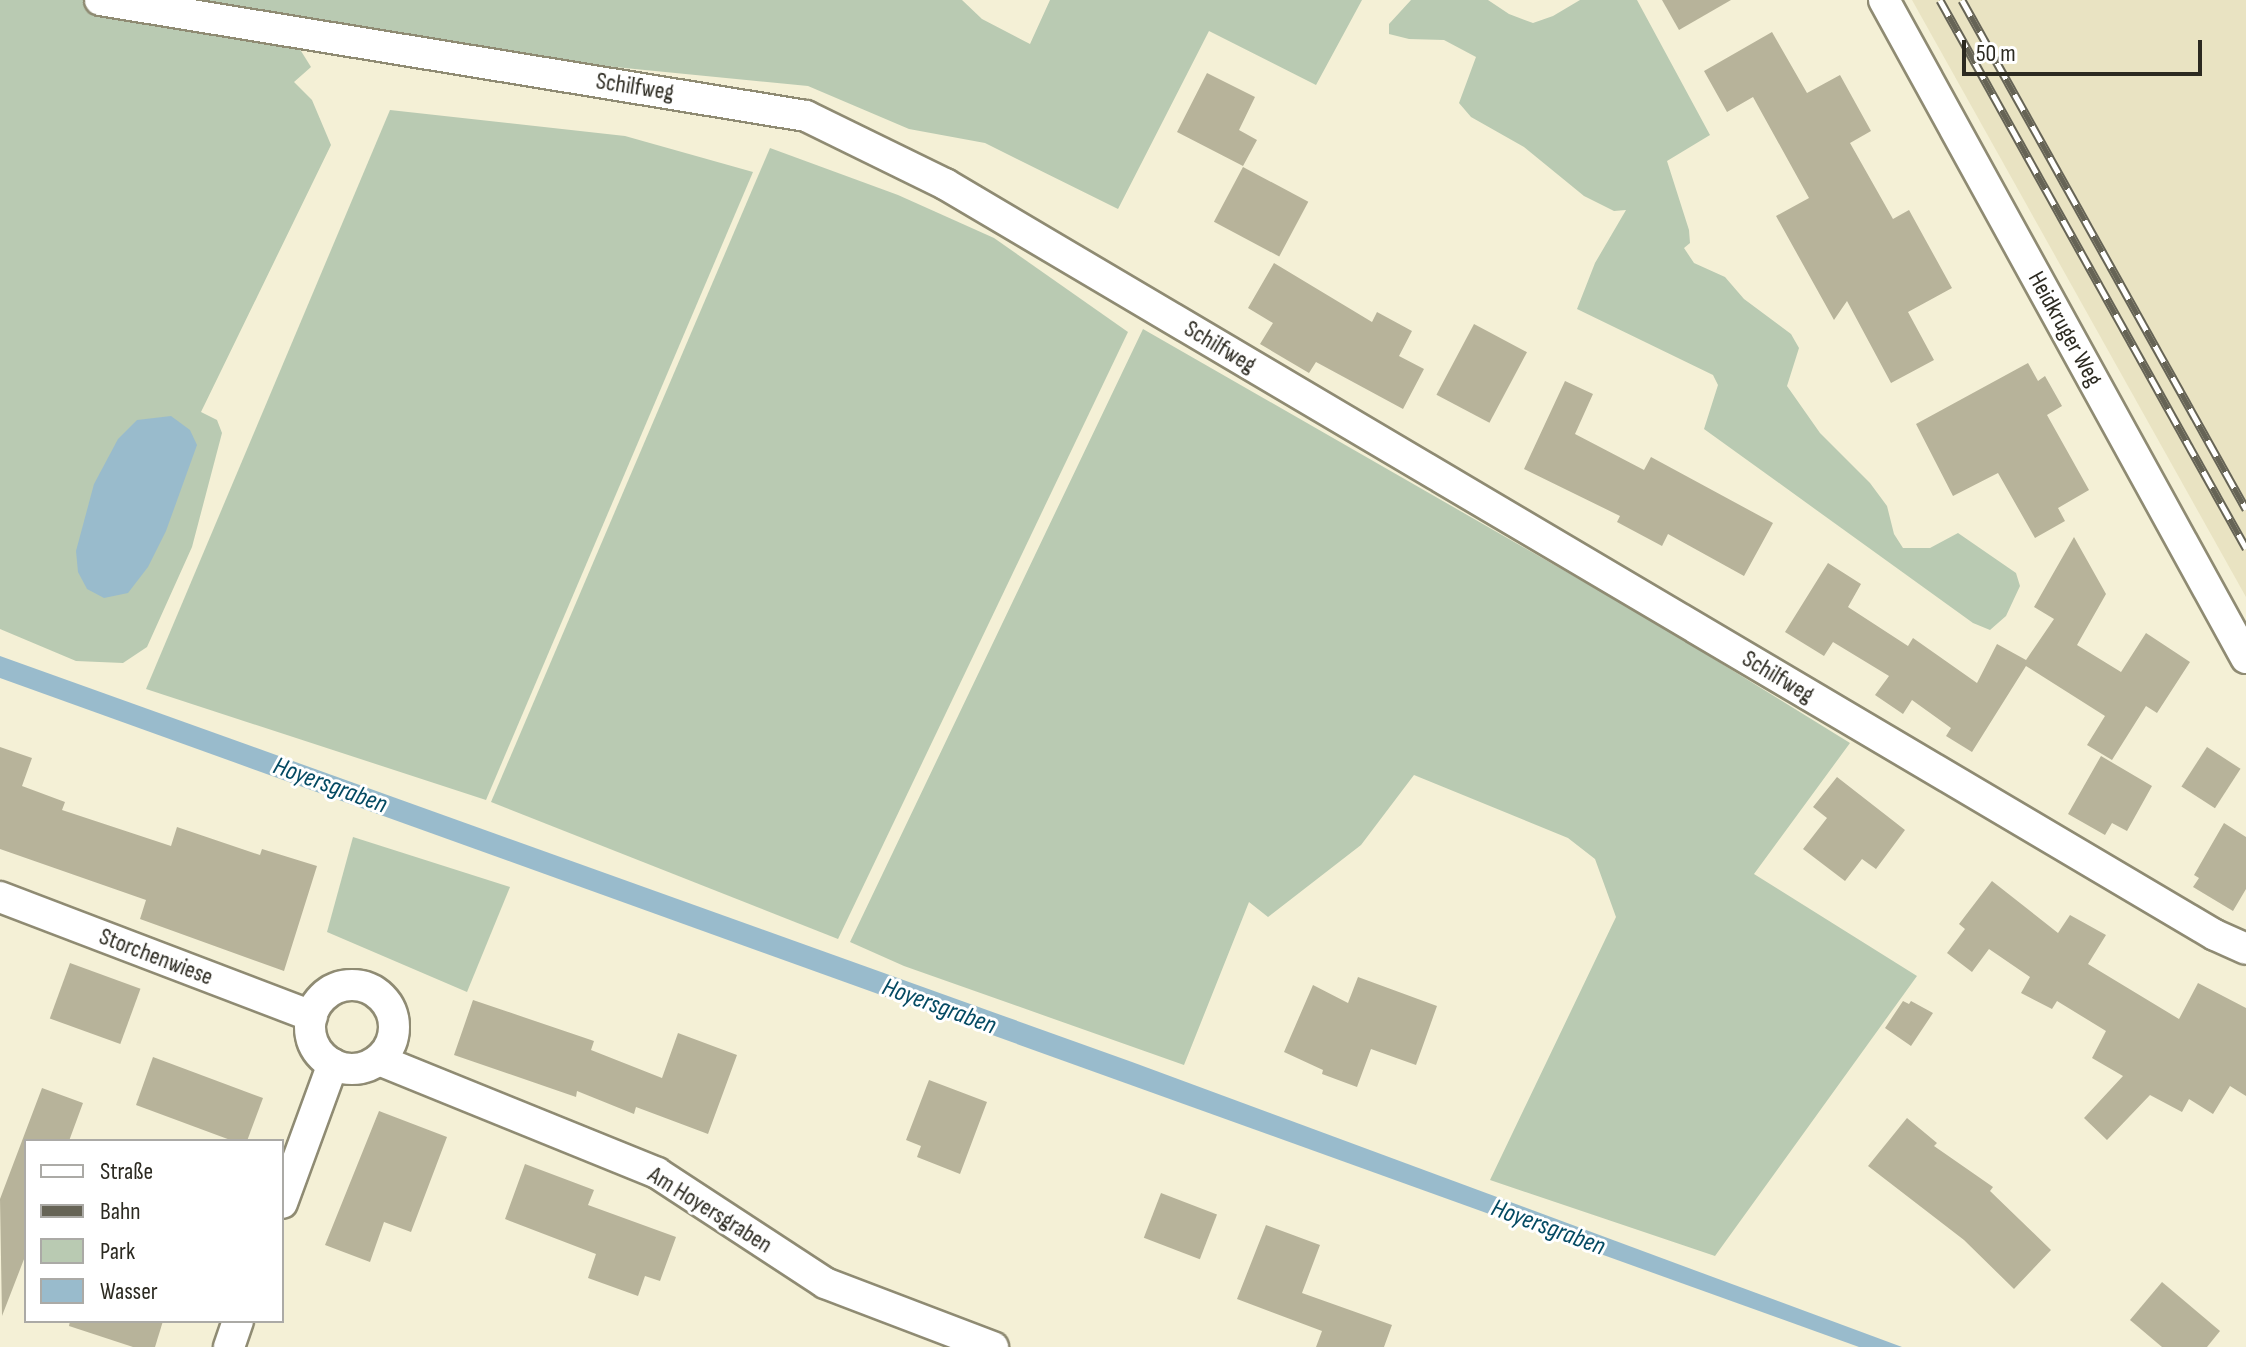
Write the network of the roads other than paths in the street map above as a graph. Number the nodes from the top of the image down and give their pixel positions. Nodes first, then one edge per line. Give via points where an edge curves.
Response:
1 (100, 0) edge
2 (1884, 0) edge
3 (2246, 658) edge
4 (0, 897) edge
5 (2246, 949) edge
6 (312, 1016) junction
7 (379, 1060) junction
8 (333, 1064) junction
9 (284, 1198) edge
10 (237, 1323) edge
11 (229, 1347) edge
12 (993, 1347) edge

1 - 5 street, Schilfweg via 806,116 945,184
2 - 3 street, Heidkruger Weg
4 - 6 street, Storchenwiese
6 - 7 street via 322,999 339,988 356,986 377,994 389,1007 394,1028
6 - 8 street via 316,1048
7 - 8 street via 354,1069
7 - 12 street, Am Hoyersgraben via 657,1173 825,1283
8 - 9 street
10 - 11 street

